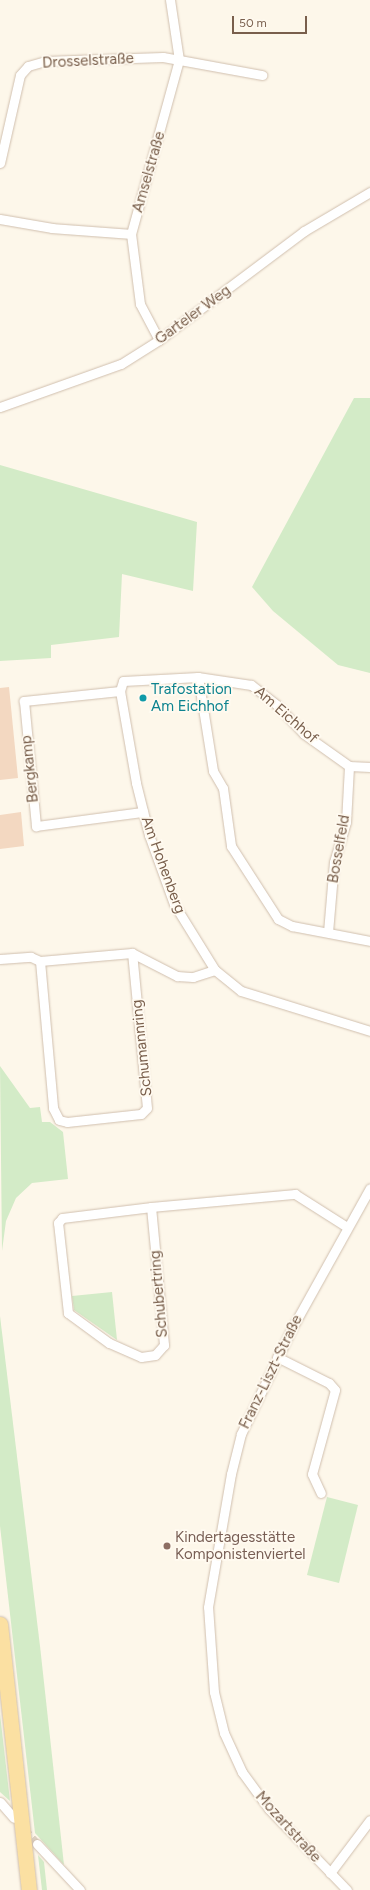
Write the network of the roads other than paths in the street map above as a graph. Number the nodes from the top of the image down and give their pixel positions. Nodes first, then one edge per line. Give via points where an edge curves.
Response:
1 (170, 0) edge
2 (179, 60) junction
3 (262, 75) dead end
4 (0, 163) edge
5 (370, 192) edge
6 (0, 219) edge
7 (131, 234) junction
8 (159, 340) junction
9 (0, 407) edge
10 (198, 677) junction
11 (123, 681) joint
12 (120, 691) junction
13 (349, 766) junction
14 (370, 767) edge
15 (143, 812) junction
16 (328, 932) junction
17 (370, 941) edge
18 (132, 953) junction
19 (0, 959) edge
20 (40, 961) junction
21 (215, 970) junction
22 (370, 1031) edge
23 (370, 1188) edge
24 (151, 1207) junction
25 (347, 1227) junction
26 (277, 1357) junction
27 (321, 1493) dead end
28 (213, 1570) joint
29 (0, 1624) edge
30 (0, 1802) edge
31 (14, 1818) dead end
32 (370, 1820) edge
33 (37, 1844) tunnel mouth
34 (330, 1873) junction
35 (29, 1890) edge
36 (80, 1890) edge
37 (347, 1890) edge

1 - 2 street, Amselstraße
2 - 3 street, Drosselstraße
2 - 4 street, Drosselstraße via 163,58 45,61 28,66 20,75
2 - 7 street, Amselstraße
5 - 8 street, Garteler Weg via 304,231
6 - 7 street via 52,228
7 - 8 street, Amselstraße via 140,304
8 - 9 street, Garteler Weg via 121,364
10 - 11 street, Am Eichhof
10 - 13 street, Am Eichhof via 251,685 277,705 304,734
10 - 16 street via 213,771 223,788 230,846 278,919 292,926
11 - 12 street, Am Hohenberg
12 - 15 street, Am Hohenberg
12 - 15 street, Bergkamp via 24,701 36,826
13 - 14 street
13 - 16 street, Bosselfeld via 346,822 334,862
15 - 21 street, Am Hohenberg via 174,904
16 - 17 street
18 - 20 street
18 - 20 street, Schumannring via 147,1108 141,1114 67,1122 59,1120 53,1108
18 - 21 street via 177,976 193,977
19 - 20 street via 32,956
21 - 22 street, Am Hohenberg via 241,991
23 - 25 street, Franz-Liszt-Straße
24 - 24 street, Schubertring via 164,1345 155,1355 141,1357 109,1343 68,1313 58,1223 62,1218
24 - 25 street, Schubertring via 295,1194
25 - 26 street, Franz-Liszt-Straße
26 - 27 street via 329,1383 335,1390 312,1474
26 - 28 street, Franz-Liszt-Straße via 241,1434
28 - 34 street, Mozartstraße via 208,1607 210,1647 214,1692 224,1733 242,1772 269,1809
29 - 35 main road
30 - 31 street
32 - 34 street
33 - 36 street
34 - 37 street, Mozartstraße

